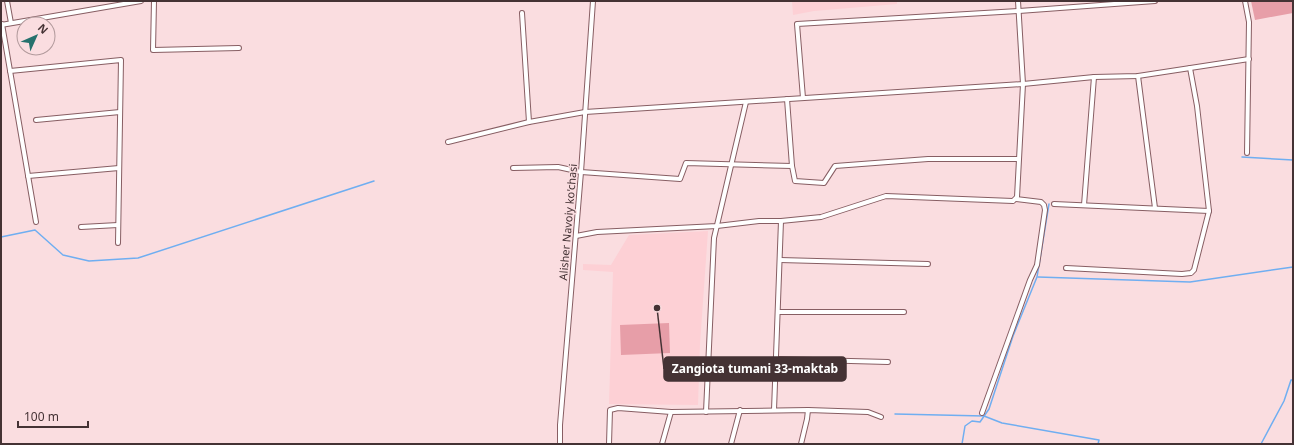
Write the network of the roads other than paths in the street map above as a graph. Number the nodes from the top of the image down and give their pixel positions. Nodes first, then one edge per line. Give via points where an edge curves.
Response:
1 (7, 1) edge
2 (141, 1) edge
3 (154, 1) edge
4 (593, 1) edge
5 (1018, 1) edge
6 (1155, 1) edge
7 (1245, 1) edge
8 (1019, 11) junction
9 (522, 13) dead end
10 (11, 23) junction
11 (2, 24) edge
12 (239, 48) dead end
13 (1249, 59) junction
14 (1190, 68) junction
15 (10, 71) junction
16 (1138, 76) junction
17 (1094, 77) junction
18 (1023, 84) junction
19 (803, 98) junction
20 (787, 99) junction
21 (746, 102) junction
22 (120, 112) junction
23 (585, 112) junction
24 (36, 120) dead end
25 (529, 122) junction
26 (448, 142) dead end
27 (1247, 153) dead end
28 (1018, 159) junction
29 (732, 164) junction
30 (792, 166) junction
31 (119, 168) junction
32 (513, 168) dead end
33 (581, 172) junction
34 (28, 176) junction
35 (1016, 199) junction
36 (1054, 204) dead end
37 (1084, 205) junction
38 (1155, 208) junction
39 (1209, 211) junction
40 (781, 221) junction
41 (36, 222) dead end
42 (118, 224) junction
43 (718, 226) junction
44 (81, 227) dead end
45 (576, 236) junction
46 (118, 243) dead end
47 (780, 260) junction
48 (928, 264) dead end
49 (1066, 268) dead end
50 (778, 312) junction
51 (904, 312) dead end
52 (776, 360) junction
53 (888, 362) dead end
54 (740, 410) junction
55 (774, 410) junction
56 (808, 410) junction
57 (671, 412) junction
58 (706, 412) junction
59 (982, 412) dead end
60 (881, 417) dead end
61 (560, 444) edge
62 (609, 444) edge
63 (662, 444) edge
64 (731, 444) edge
65 (801, 444) edge

1 - 10 street
2 - 10 street
3 - 12 street via 153,50
4 - 23 street, Alisher Navoiy ko'chasi
5 - 8 street
6 - 8 street
7 - 13 street via 1249,22
8 - 18 street
8 - 19 street via 797,24
9 - 25 street
10 - 11 street
11 - 15 street
13 - 14 street
13 - 27 street
14 - 16 street
14 - 39 street
15 - 22 street via 121,60
15 - 34 street
16 - 17 street
16 - 38 street
17 - 18 street
17 - 37 street
18 - 19 street
18 - 28 street
19 - 20 street
20 - 21 street
20 - 30 street
21 - 23 street
21 - 29 street
22 - 24 street
22 - 31 street
23 - 25 street
23 - 33 street, Alisher Navoiy ko'chasi
25 - 26 street
28 - 30 street via 928,159 835,166 824,183 795,181
28 - 35 street
29 - 30 street
29 - 33 street via 686,163 680,179
29 - 43 street
31 - 34 street
31 - 42 street
32 - 33 street via 558,167
33 - 45 street, Alisher Navoiy ko'chasi
34 - 41 street
35 - 40 street via 1013,201 886,196 821,217
35 - 59 street via 1041,202 1044,205 1042,239 1037,265
36 - 37 street
37 - 38 street
38 - 39 street
39 - 49 street via 1194,270 1191,273
40 - 43 street
40 - 47 street
42 - 44 street
42 - 46 street
43 - 45 street via 597,232
43 - 58 street via 714,238
45 - 61 street, Alisher Navoiy ko'chasi via 560,417
47 - 48 street
47 - 50 street
50 - 51 street
50 - 52 street
52 - 53 street
52 - 55 street
54 - 55 street
54 - 58 street
54 - 64 street
55 - 56 street
56 - 60 street via 868,412
56 - 65 street
57 - 58 street
57 - 62 street via 618,408 610,410
57 - 63 street

